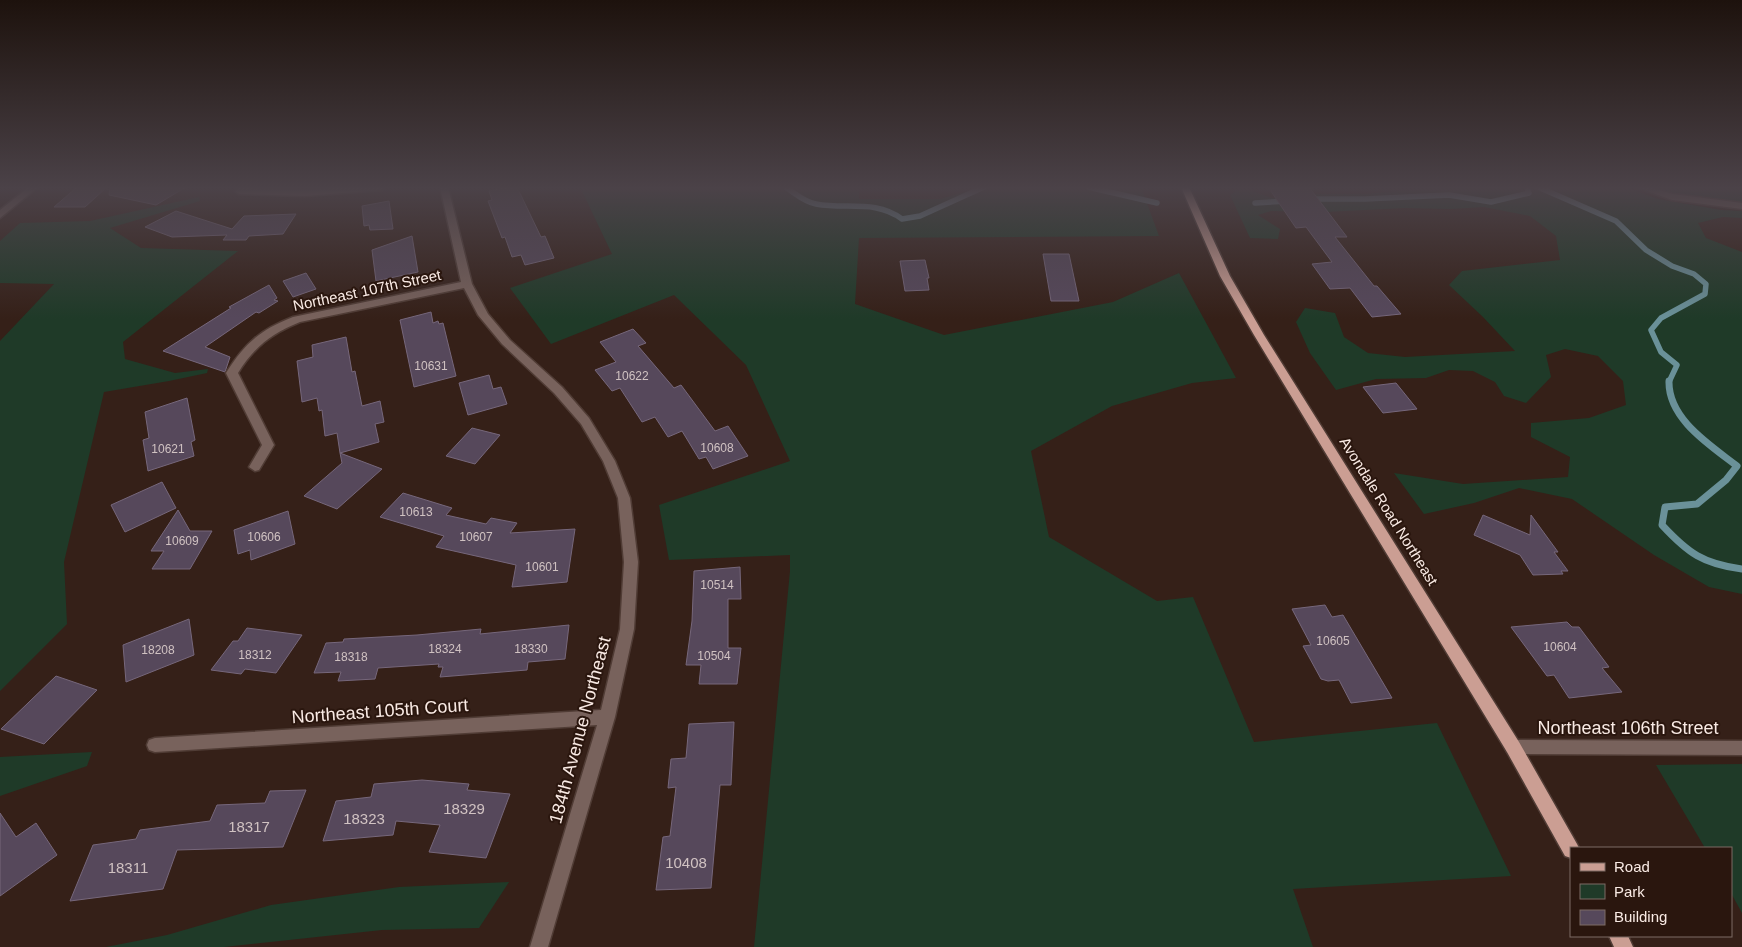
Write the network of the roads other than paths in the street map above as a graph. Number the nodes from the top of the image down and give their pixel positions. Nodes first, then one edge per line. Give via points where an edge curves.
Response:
1 (455, 231) edge
2 (1206, 231) edge
3 (467, 284) junction
4 (255, 467) dead end
5 (607, 717) junction
6 (155, 745) dead end
7 (1513, 747) junction
8 (1742, 748) edge
9 (1570, 848) edge
10 (539, 947) edge

1 - 3 street, 184th Avenue Northeast
2 - 7 main road, Avondale Road Northeast via 1225,276 1259,335
3 - 4 street, Northeast 107th Street via 298,318 253,342 232,373 268,445
3 - 5 street, 184th Avenue Northeast via 483,315 506,342 558,390 585,421 610,461 624,498 631,562 627,629
5 - 6 street, Northeast 105th Court
5 - 10 street, 184th Avenue Northeast
7 - 8 street, Northeast 106th Street
7 - 9 main road, Avondale Road Northeast

